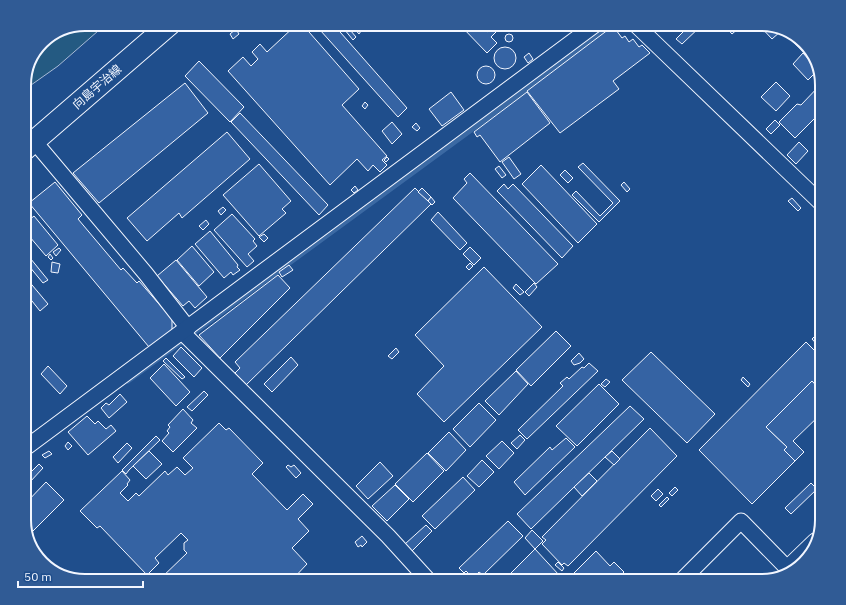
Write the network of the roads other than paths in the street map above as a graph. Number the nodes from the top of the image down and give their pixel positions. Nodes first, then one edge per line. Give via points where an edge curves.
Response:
1 (162, 31) edge
2 (587, 31) edge
3 (642, 31) edge
4 (31, 144) edge
5 (31, 148) edge
6 (815, 197) edge
7 (184, 331) junction
8 (31, 444) edge
9 (807, 549) edge
10 (790, 565) edge
11 (786, 567) edge
12 (423, 574) edge
13 (688, 574) edge

1 - 4 main road, 向島宇治線
2 - 7 street
3 - 6 street
5 - 7 street via 146,274
7 - 8 street
7 - 12 street
9 - 10 street
11 - 13 street via 741,521

